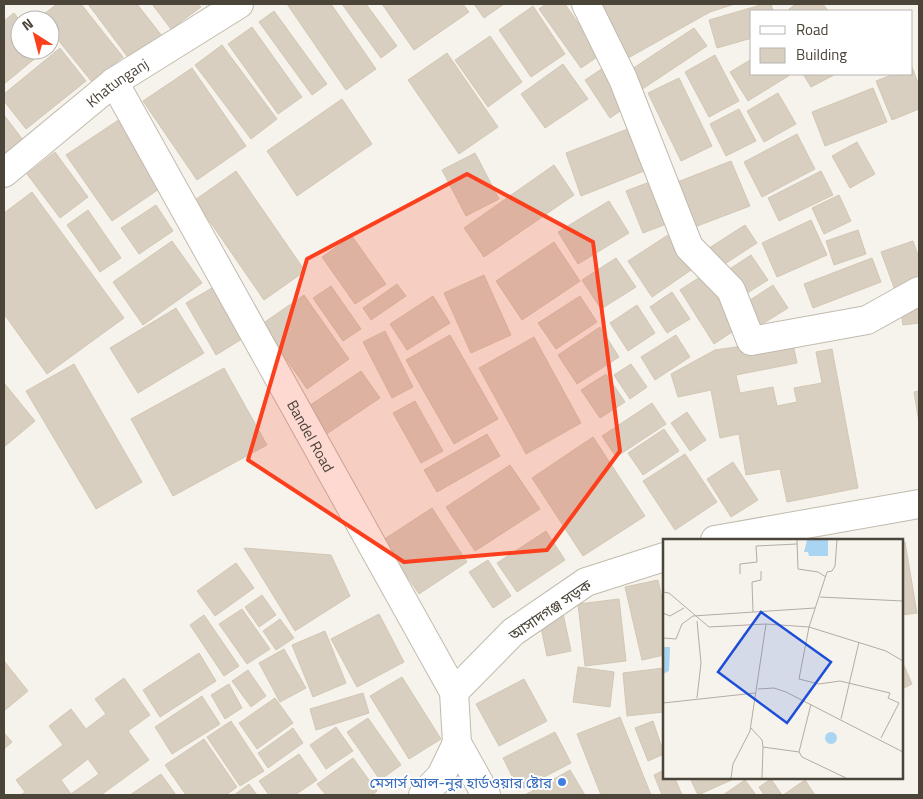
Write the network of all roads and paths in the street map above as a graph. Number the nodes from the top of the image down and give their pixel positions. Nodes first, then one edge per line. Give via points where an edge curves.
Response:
1 (240, 4) edge
2 (586, 4) edge
3 (114, 82) junction
4 (4, 172) edge
5 (919, 291) edge
6 (919, 504) edge
7 (722, 539) edge
8 (663, 557) edge
9 (454, 692) junction
10 (457, 743) junction
11 (423, 795) edge
12 (486, 795) edge

1 - 3 street, Khatunganj
2 - 5 street via 623,79 689,247 731,290 751,341 867,320
3 - 4 street, Khatunganj
3 - 9 street, Bandel Road
6 - 7 street
8 - 9 street, আসাদগঞ্জ সড়ক via 586,582 513,632
9 - 10 street, Bandel Road
10 - 11 street via 441,776
10 - 12 street, Bandel Road

